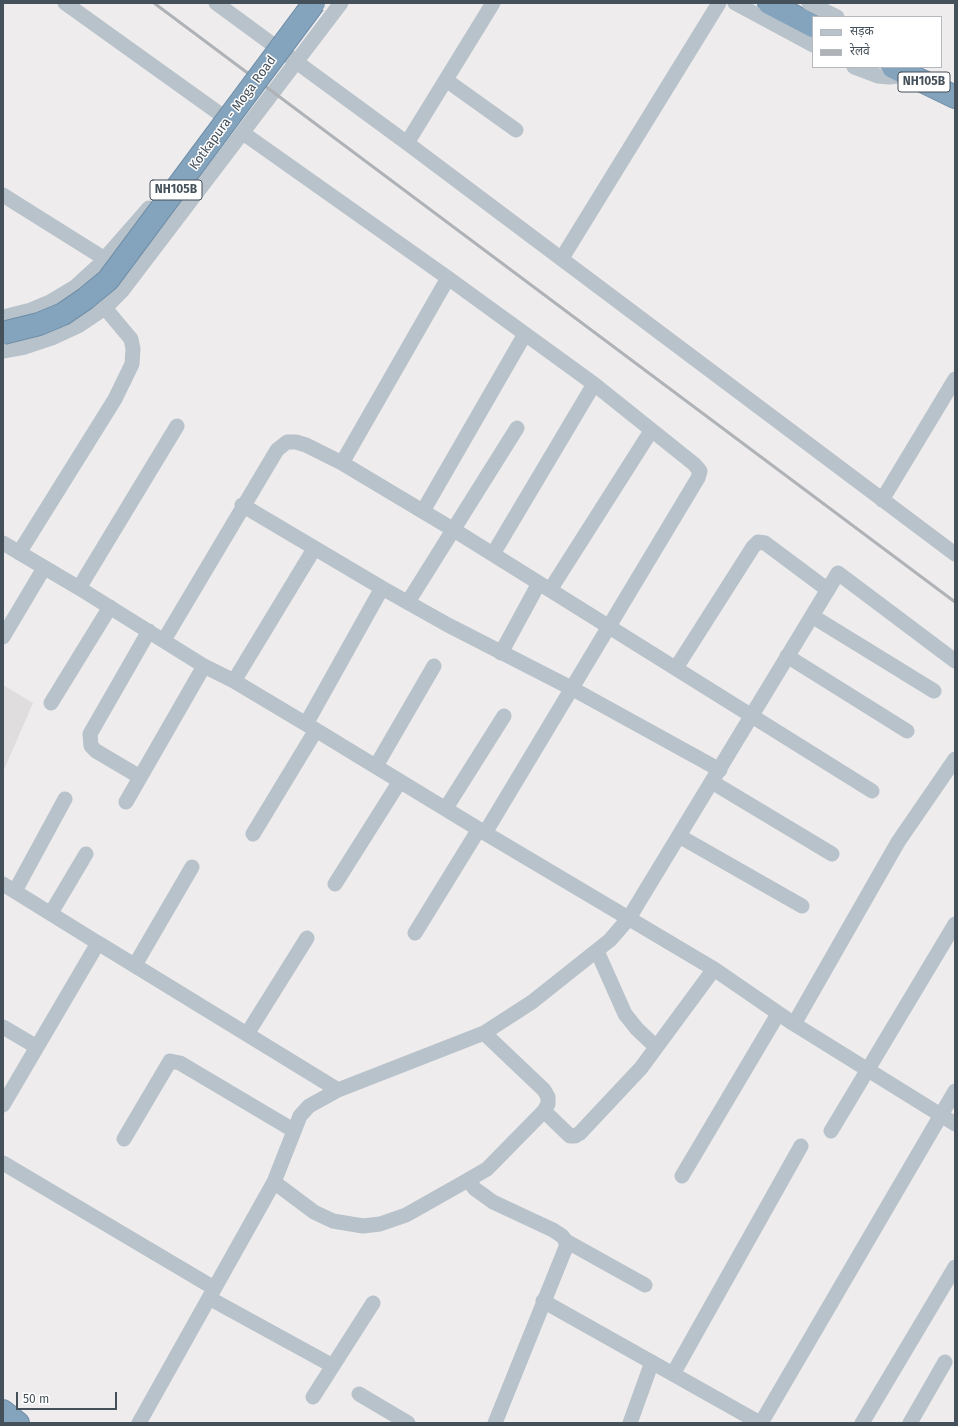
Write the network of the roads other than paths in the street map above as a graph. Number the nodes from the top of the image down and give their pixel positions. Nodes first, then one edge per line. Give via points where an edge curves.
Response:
1 (65, 3) edge
2 (216, 3) edge
3 (304, 3) edge
4 (314, 3) edge
5 (341, 3) edge
6 (493, 3) edge
7 (719, 3) edge
8 (734, 3) edge
9 (769, 3) edge
10 (809, 3) edge
11 (835, 16) edge
12 (812, 25) edge
13 (274, 44) junction
14 (812, 44) edge
15 (298, 62) junction
16 (857, 68) edge
17 (902, 70) edge
18 (446, 80) junction
19 (955, 97) edge
20 (220, 114) junction
21 (516, 130) dead end
22 (243, 133) junction
23 (408, 143) junction
24 (3, 194) edge
25 (562, 258) junction
26 (105, 259) junction
27 (448, 278) junction
28 (105, 308) junction
29 (3, 317) edge
30 (3, 333) edge
31 (525, 334) junction
32 (3, 351) edge
33 (955, 379) edge
34 (594, 384) junction
35 (177, 426) dead end
36 (517, 428) dead end
37 (651, 431) junction
38 (342, 463) junction
39 (882, 500) junction
40 (242, 505) junction
41 (423, 511) junction
42 (454, 530) junction
43 (3, 544) edge
44 (314, 549) junction
45 (19, 553) junction
46 (493, 554) junction
47 (955, 554) edge
48 (44, 568) junction
49 (544, 587) junction
50 (79, 588) junction
51 (382, 588) junction
52 (828, 590) junction
53 (408, 602) junction
54 (110, 607) junction
55 (812, 616) junction
56 (608, 626) junction
57 (150, 631) junction
58 (3, 637) edge
59 (164, 640) junction
60 (501, 653) junction
61 (787, 656) junction
62 (955, 661) edge
63 (204, 666) junction
64 (434, 666) dead end
65 (676, 668) junction
66 (234, 681) junction
67 (572, 689) junction
68 (934, 691) dead end
69 (52, 703) dead end
70 (504, 716) dead end
71 (752, 716) junction
72 (311, 727) junction
73 (907, 731) dead end
74 (955, 759) edge
75 (376, 766) junction
76 (716, 776) junction
77 (140, 777) junction
78 (400, 781) junction
79 (872, 791) dead end
80 (65, 799) dead end
81 (126, 802) dead end
82 (446, 808) junction
83 (482, 831) junction
84 (253, 834) dead end
85 (680, 836) junction
86 (86, 854) dead end
87 (832, 854) dead end
88 (192, 867) dead end
89 (335, 884) dead end
90 (7, 888) edge
91 (802, 906) dead end
92 (51, 913) junction
93 (629, 918) junction
94 (955, 924) edge
95 (415, 933) dead end
96 (307, 938) dead end
97 (98, 943) junction
98 (597, 951) junction
99 (135, 965) junction
100 (714, 969) junction
101 (778, 1014) junction
102 (794, 1024) junction
103 (3, 1027) edge
104 (484, 1033) junction
105 (246, 1034) junction
106 (37, 1047) junction
107 (656, 1047) junction
108 (868, 1071) junction
109 (338, 1090) junction
110 (955, 1090) edge
111 (3, 1105) edge
112 (544, 1111) junction
113 (940, 1114) junction
114 (955, 1124) edge
115 (293, 1130) junction
116 (831, 1131) dead end
117 (124, 1139) dead end
118 (801, 1146) dead end
119 (3, 1163) edge
120 (682, 1176) dead end
121 (468, 1180) junction
122 (274, 1182) junction
123 (566, 1241) junction
124 (955, 1267) edge
125 (645, 1285) dead end
126 (211, 1293) junction
127 (543, 1301) junction
128 (373, 1303) dead end
129 (652, 1362) junction
130 (944, 1362) dead end
131 (333, 1366) junction
132 (673, 1374) junction
133 (359, 1394) dead end
134 (313, 1397) dead end
135 (3, 1411) edge
136 (757, 1422) edge
137 (18, 1423) edge
138 (139, 1423) edge
139 (408, 1423) edge
140 (495, 1423) edge
141 (630, 1423) edge
142 (862, 1423) edge
143 (910, 1423) edge

1 - 20 street
2 - 13 street
3 - 13 street
4 - 30 highway, Kotkapura - Moga Road / NH105B, bridge via 108,280 63,314 39,324
5 - 15 street
6 - 18 street
7 - 25 street
8 - 14 street
9 - 12 highway
10 - 11 street
13 - 15 street
13 - 20 street
15 - 22 street
15 - 23 street
16 - 17 street via 889,77
17 - 19 highway, NH105B
18 - 21 street
18 - 23 street
20 - 26 street via 132,230
22 - 27 street
22 - 28 street via 140,269
23 - 25 street
24 - 26 street
25 - 39 street
26 - 29 street via 75,287 50,302
27 - 31 street
27 - 38 street
28 - 32 street via 78,326 52,338
28 - 45 street via 131,339 132,364 115,399
31 - 34 street
31 - 41 street
33 - 39 street
34 - 37 street
34 - 46 street
35 - 50 street
36 - 42 street
37 - 49 street
37 - 56 street via 694,464 700,475
38 - 40 street via 306,445 287,442 277,450
38 - 41 street
39 - 47 street
40 - 44 street
40 - 59 street
41 - 42 street
42 - 46 street
42 - 53 street
43 - 45 street
44 - 51 street
44 - 66 street
45 - 48 street
46 - 49 street
48 - 50 street
48 - 58 street
49 - 56 street
49 - 60 street
50 - 54 street
51 - 53 street
51 - 72 street
52 - 55 street
52 - 62 street via 838,573
52 - 65 street via 765,543 758,542
53 - 60 street
54 - 57 street
54 - 69 street
55 - 61 street
55 - 68 street
56 - 65 street
56 - 67 street
57 - 59 street
57 - 77 street via 90,734 91,746 96,751
59 - 63 street
60 - 67 street
61 - 71 street
61 - 73 street
63 - 66 street
63 - 77 street
64 - 75 street
65 - 71 street
66 - 72 street
67 - 76 street
67 - 83 street
70 - 82 street
71 - 76 street
71 - 79 street
72 - 75 street
72 - 84 street
74 - 102 street via 898,842
75 - 78 street
76 - 85 street
76 - 87 street
77 - 81 street
78 - 82 street
78 - 89 street
80 - 90 street
82 - 83 street
83 - 93 street
83 - 95 street
85 - 91 street
85 - 93 street
86 - 92 street
88 - 99 street
90 - 92 street
92 - 97 street
93 - 98 street
93 - 100 street
94 - 108 street
96 - 105 street
97 - 99 street
97 - 106 street
98 - 104 street via 512,1016
98 - 107 street via 625,1014 637,1030
99 - 105 street
100 - 101 street
100 - 107 street
101 - 102 street
101 - 120 street
102 - 108 street
103 - 106 street
104 - 109 street
104 - 112 street via 544,1090 548,1104
105 - 109 street
106 - 111 street
107 - 112 street via 634,1076 575,1136 565,1132
108 - 113 street
108 - 116 street
109 - 115 street via 309,1106
110 - 113 street
112 - 121 street via 487,1169
113 - 114 street
113 - 136 street
115 - 117 street via 180,1063 170,1061
115 - 122 street
118 - 132 street
119 - 126 street
121 - 122 street via 406,1215 380,1224 363,1226 333,1221 314,1212
121 - 123 street via 492,1202 553,1230
122 - 126 street
123 - 125 street
123 - 127 street via 566,1247
124 - 142 street
126 - 131 street
126 - 138 street
127 - 129 street
127 - 140 street
128 - 131 street
129 - 132 street
129 - 141 street
130 - 143 street
131 - 134 street
132 - 136 street
133 - 139 street
135 - 137 highway

